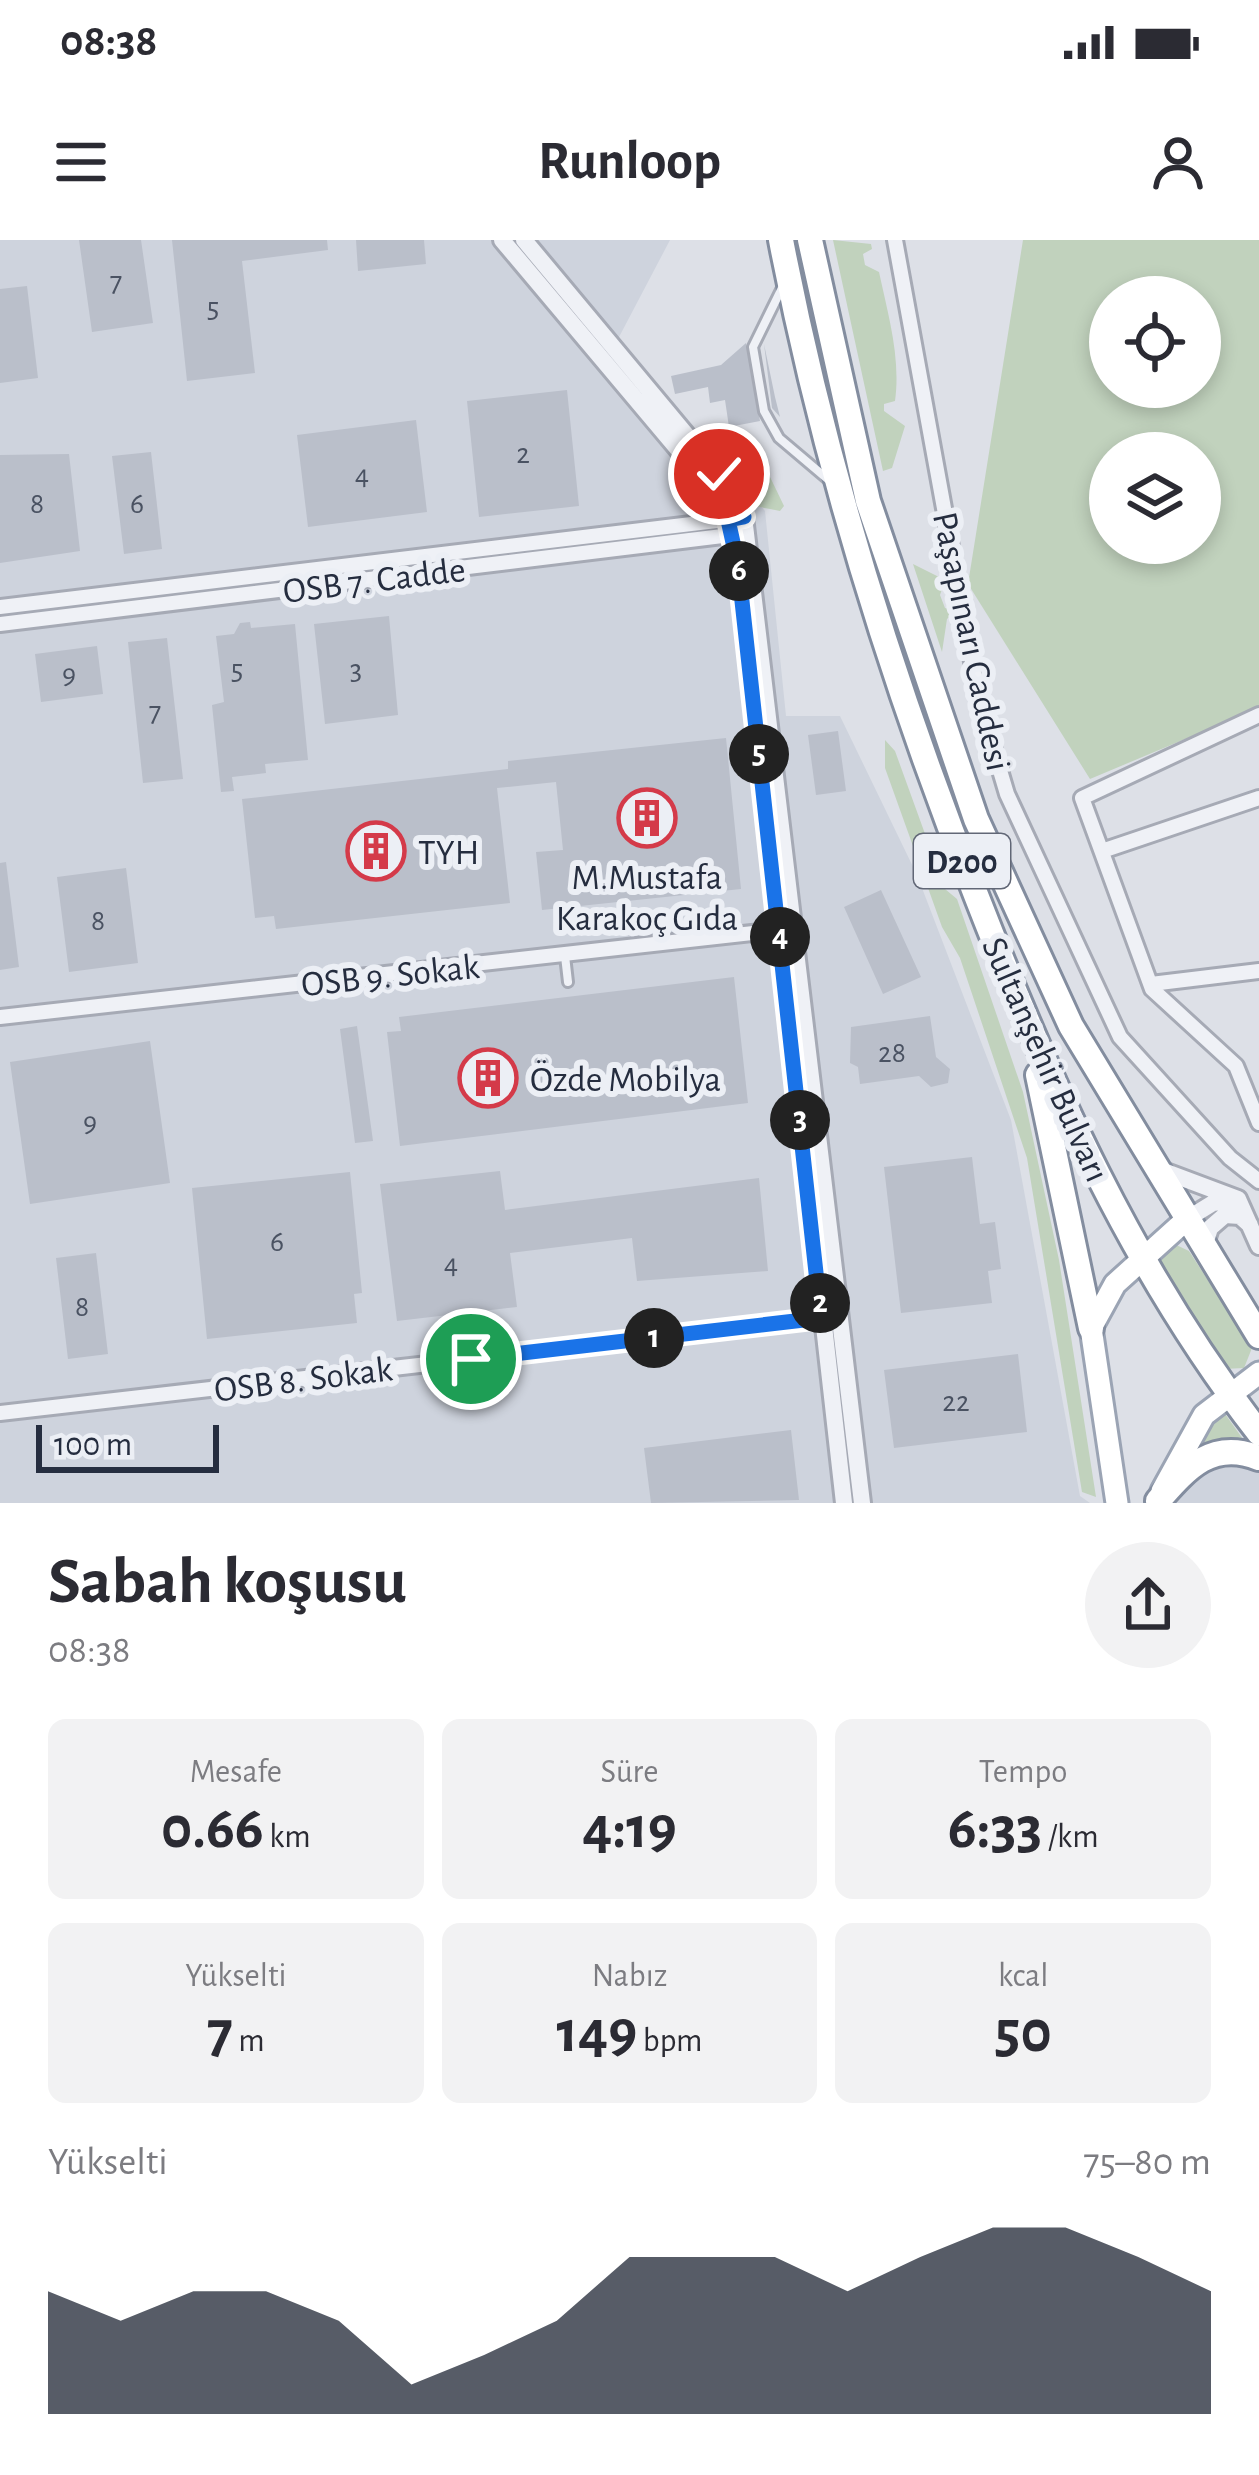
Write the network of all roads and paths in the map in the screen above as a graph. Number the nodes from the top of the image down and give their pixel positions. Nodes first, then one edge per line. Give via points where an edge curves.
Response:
1 (502, 240) edge
2 (524, 240) edge
3 (782, 240) edge
4 (810, 240) edge
5 (895, 240) edge
6 (788, 276) junction
7 (837, 487) junction
8 (738, 526) junction
9 (0, 607) edge
10 (0, 624) edge
11 (1259, 715) edge
12 (1259, 798) edge
13 (1102, 851) junction
14 (779, 930) junction
15 (565, 954) junction
16 (1259, 971) edge
17 (568, 982) dead end
18 (1151, 984) junction
19 (1016, 997) junction
20 (0, 1017) edge
21 (1259, 1123) edge
22 (1157, 1169) junction
23 (1259, 1180) edge
24 (1238, 1199) junction
25 (1187, 1219) junction
26 (1257, 1238) edge
27 (1204, 1248) junction
28 (1140, 1257) junction
29 (821, 1318) junction
30 (1091, 1328) junction
31 (1259, 1336) edge
32 (1259, 1372) edge
33 (1228, 1393) junction
34 (0, 1413) edge
35 (1259, 1433) edge
36 (1259, 1458) edge
37 (1158, 1502) edge
38 (844, 1503) edge
39 (862, 1503) edge
40 (1117, 1503) edge

1 - 8 street
2 - 8 street via 719,474
3 - 6 highway, Sultanşehir Bulvarı / D200
4 - 22 highway, Sultanşehir Bulvarı / D200 via 868,501 976,820 1071,1026
5 - 23 street, Paşapınarı Caddesi via 997,770 1120,1037
6 - 7 highway, Sultanşehir Bulvarı / D200
6 - 7 lane via 753,347 764,411 778,438
7 - 19 highway, Sultanşehir Bulvarı / D200 via 950,830
8 - 9 street, OSB 7. Cadde
8 - 10 street, OSB 7. Cadde
8 - 14 street
8 - 39 street
11 - 13 street via 1082,798
12 - 13 street
13 - 18 street
14 - 15 street, OSB 9. Sokak
14 - 29 street
15 - 17 lane
15 - 20 street, OSB 9. Sokak
16 - 18 street
18 - 21 street via 1236,1066
19 - 28 highway, Sultanşehir Bulvarı / D200
19 - 30 highway
22 - 24 street
22 - 25 highway, Sultanşehir Bulvarı / D200
24 - 25 street
24 - 26 street
25 - 27 highway, Sultanşehir Bulvarı / D200
25 - 28 main road
26 - 27 street via 1240,1216 1225,1215
27 - 31 highway, Sultanşehir Bulvarı / D200
28 - 30 main road
28 - 33 highway, Sultanşehir Bulvarı / D200
29 - 34 street, OSB 8. Sokak
29 - 38 street
30 - 40 main road
32 - 33 main road
33 - 35 highway, Sultanşehir Bulvarı / D200
33 - 37 main road via 1192,1430
36 - 37 highway via 1228,1450 1203,1457

